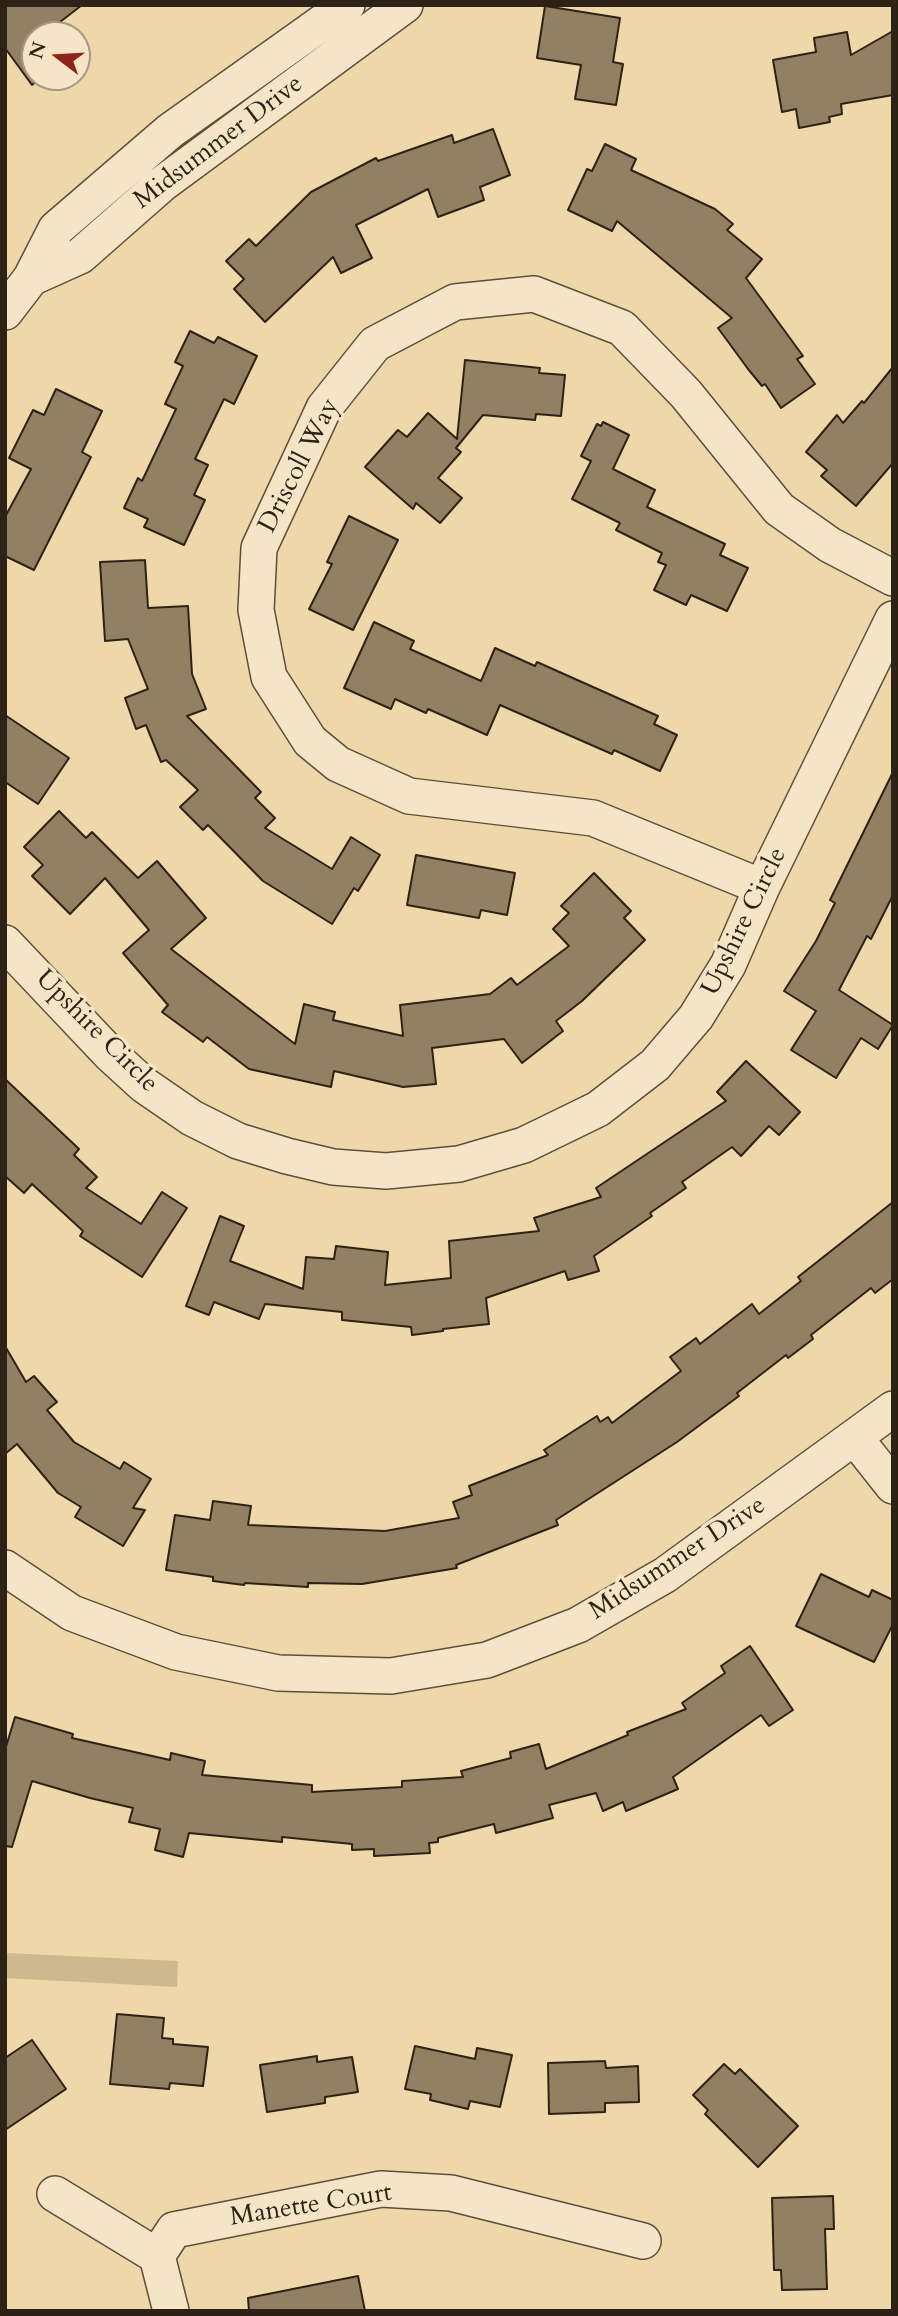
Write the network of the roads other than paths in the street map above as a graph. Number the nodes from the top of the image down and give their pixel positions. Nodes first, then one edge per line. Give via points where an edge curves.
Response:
1 (346, 5) edge
2 (405, 5) edge
3 (31, 278) junction
4 (5, 312) edge
5 (893, 578) edge
6 (893, 619) edge
7 (762, 887) junction
8 (5, 943) edge
9 (893, 1409) edge
10 (855, 1438) junction
11 (893, 1486) edge
12 (5, 1568) edge
13 (55, 2194) dead end
14 (642, 2241) dead end
15 (157, 2256) junction
16 (170, 2311) edge

1 - 3 street, Midsummer Drive via 170,131 110,181 56,229
2 - 3 street, Midsummer Drive via 162,184 80,256
3 - 4 street, Midsummer Drive
5 - 7 street, Driscoll Way via 830,545 779,509 686,394 622,328 534,294 455,302 375,344 324,408 259,548 256,610 269,677 310,741 338,764 409,796 593,818
6 - 7 street, Upshire Circle
7 - 8 street, Upshire Circle via 728,965 696,1017 655,1065 598,1109 524,1145 459,1164 386,1171 333,1167 287,1156 238,1141 192,1118 144,1086
9 - 10 street, Midsummer Drive
10 - 11 street
10 - 12 street, Midsummer Drive via 665,1575 578,1625 487,1660 391,1676 278,1672 176,1652 72,1613
13 - 15 street
14 - 15 street, Manette Court via 451,2193 381,2189 174,2230
15 - 16 street

